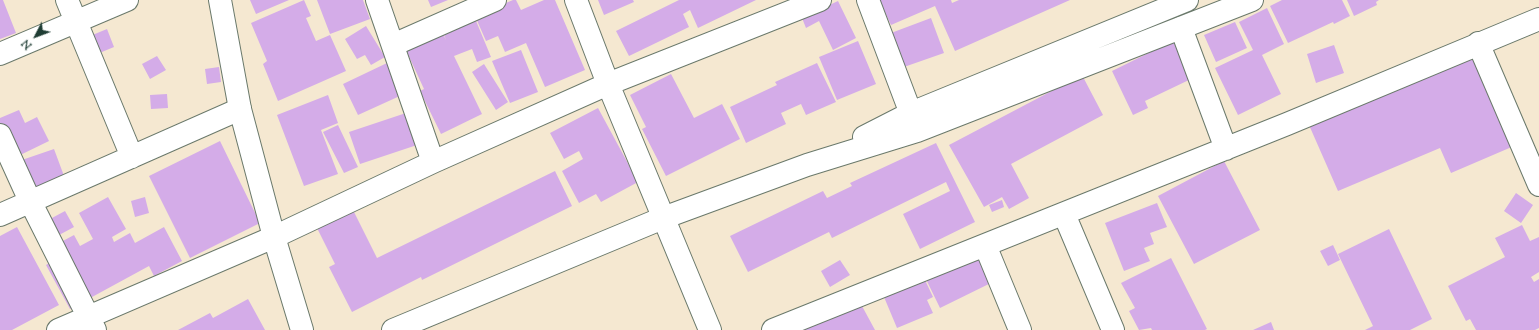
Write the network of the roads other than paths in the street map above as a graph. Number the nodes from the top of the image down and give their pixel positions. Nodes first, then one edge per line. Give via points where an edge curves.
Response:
1 (67, 0) edge
2 (127, 0) edge
3 (220, 0) edge
4 (377, 0) edge
5 (495, 0) edge
6 (576, 0) edge
7 (820, 0) edge
8 (868, 0) edge
9 (1187, 0) edge
10 (1252, 0) edge
11 (1539, 19) edge
12 (76, 22) junction
13 (1181, 28) junction
14 (1478, 43) junction
15 (393, 45) junction
16 (0, 54) edge
17 (608, 84) junction
18 (240, 109) junction
19 (914, 122) junction
20 (0, 135) edge
21 (1226, 149) junction
22 (132, 157) junction
23 (434, 162) junction
24 (1539, 186) edge
25 (30, 201) junction
26 (1064, 214) junction
27 (0, 215) edge
28 (663, 218) junction
29 (274, 237) junction
30 (985, 245) junction
31 (92, 323) edge
32 (58, 330) edge
33 (302, 330) edge
34 (393, 330) edge
35 (710, 330) edge
36 (773, 330) edge
37 (1020, 330) edge
38 (1113, 330) edge

1 - 12 street
2 - 12 street
3 - 18 street
4 - 15 street
5 - 15 street
6 - 17 street
7 - 17 street
8 - 19 street
9 - 19 street
10 - 13 street
11 - 14 street
12 - 16 street
12 - 22 street
13 - 19 street
13 - 21 street
14 - 21 street
14 - 24 street
15 - 23 street
17 - 23 street
17 - 28 street
18 - 22 street
18 - 29 street
19 - 28 street via 807,166
20 - 25 street
21 - 26 street
22 - 25 street
23 - 29 street
25 - 27 street
25 - 31 street
26 - 30 street
26 - 38 street
28 - 34 street
28 - 35 street
29 - 31 street
29 - 33 street
30 - 36 street
30 - 37 street
31 - 32 street

